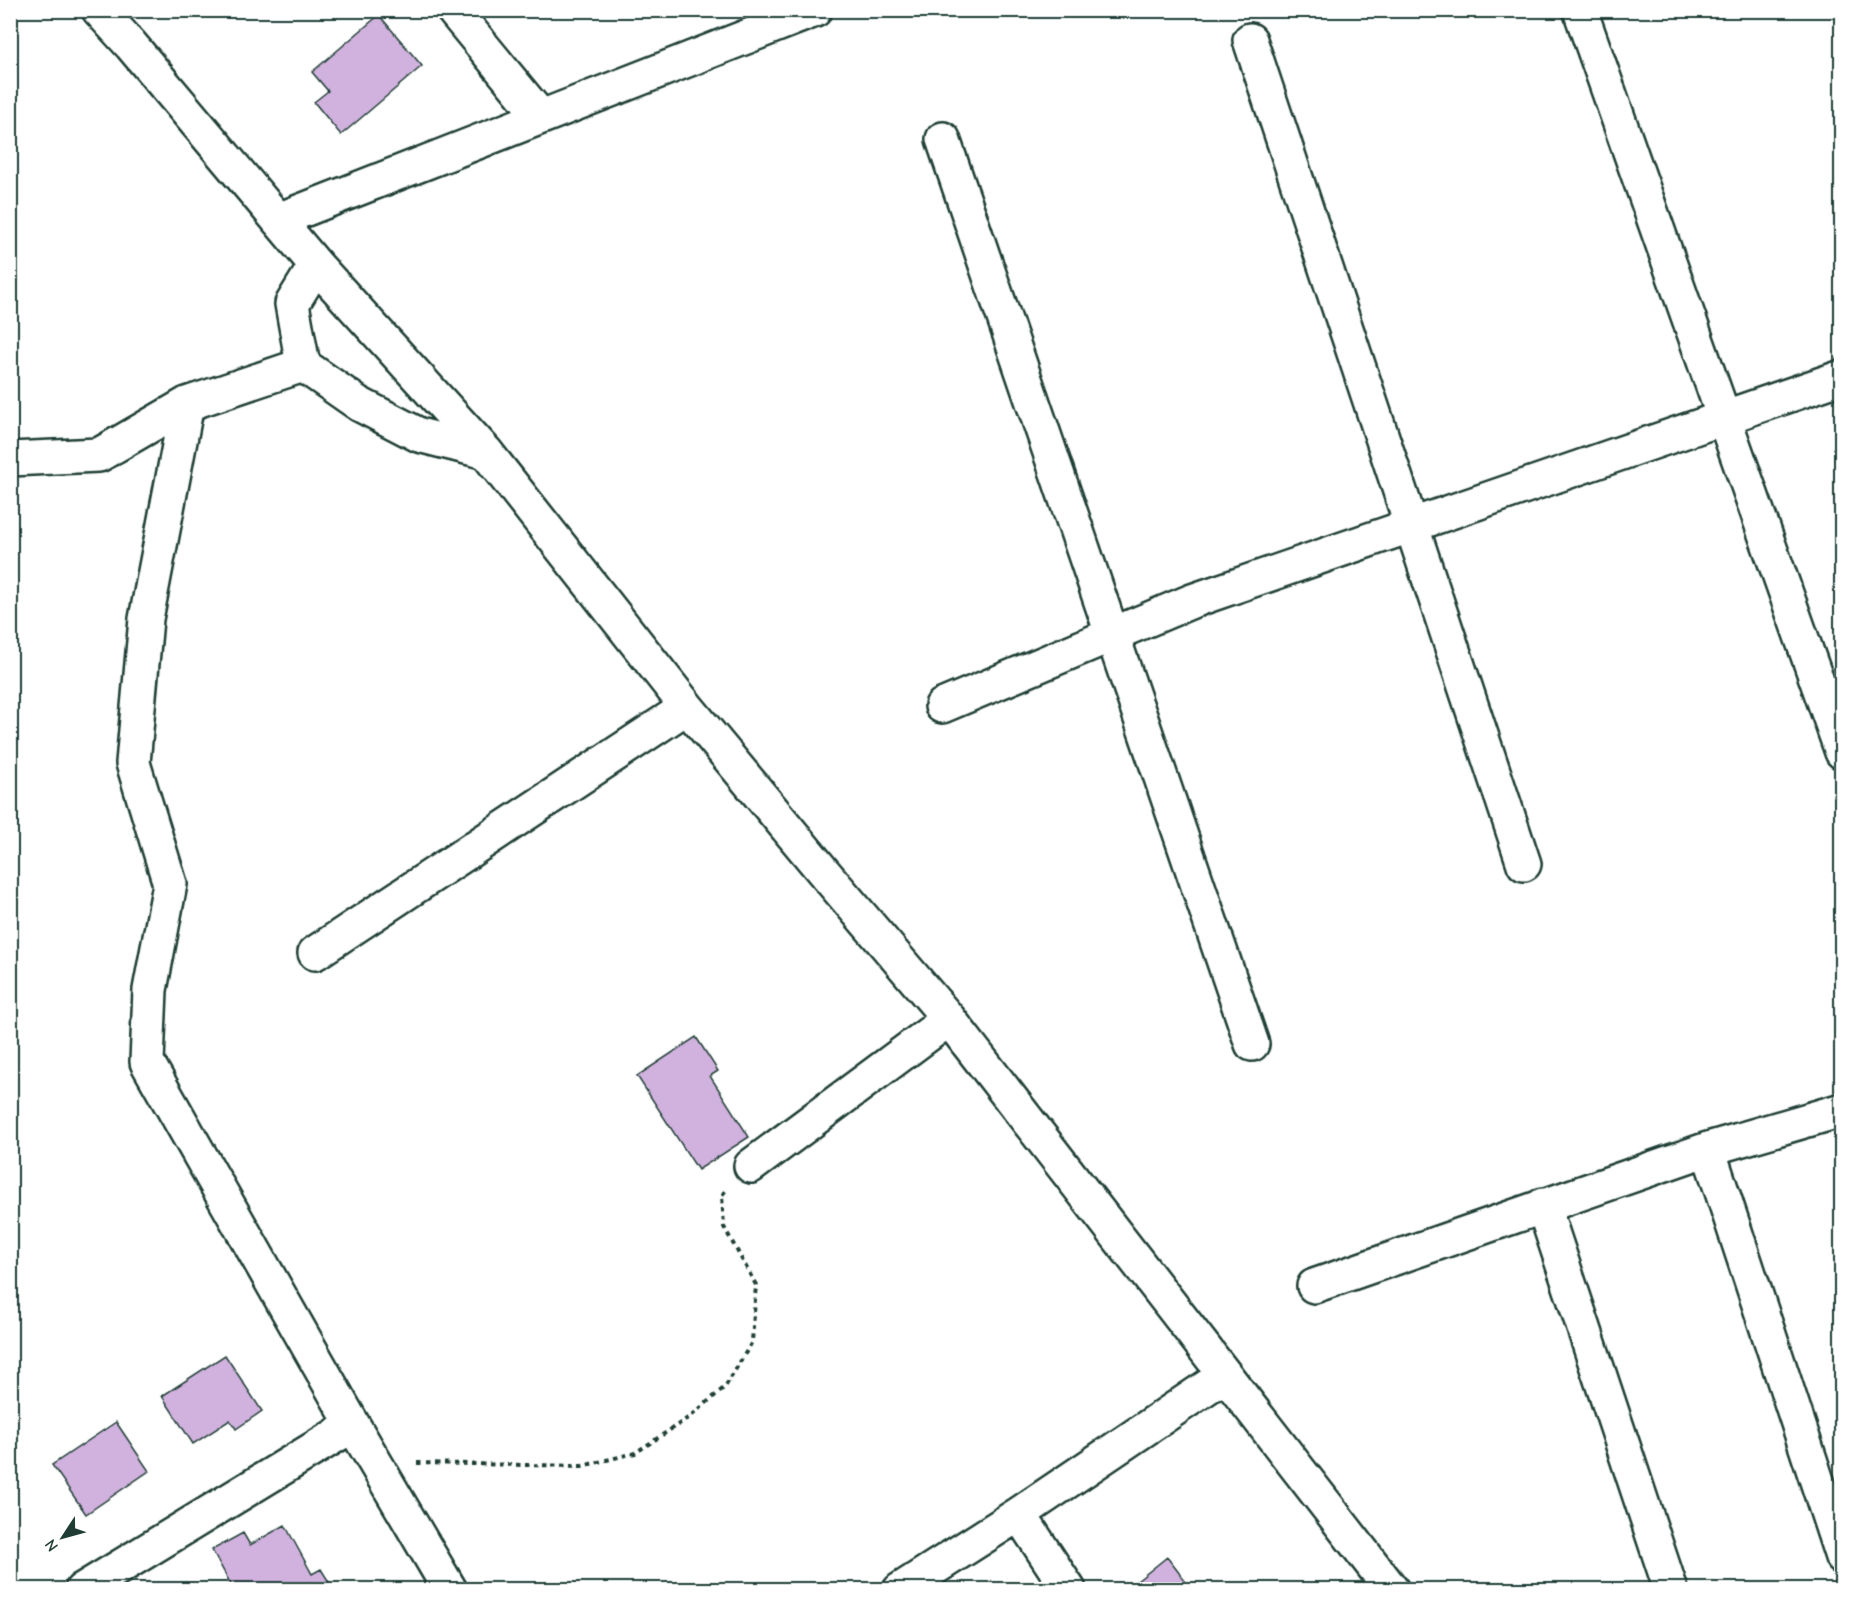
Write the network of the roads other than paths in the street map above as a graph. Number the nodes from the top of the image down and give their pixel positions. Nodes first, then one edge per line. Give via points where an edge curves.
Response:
1 (99, 10) edge
2 (453, 10) edge
3 (1580, 10) edge
4 (792, 14) edge
5 (1250, 40) dead end
6 (541, 117) junction
7 (943, 139) dead end
8 (278, 220) junction
9 (316, 265) junction
10 (303, 365) junction
11 (1842, 377) edge
12 (187, 404) junction
13 (1724, 417) junction
14 (486, 452) junction
15 (10, 459) edge
16 (1411, 525) junction
17 (1112, 635) junction
18 (942, 706) dead end
19 (687, 707) junction
20 (1842, 752) edge
21 (1524, 864) dead end
22 (315, 953) dead end
23 (949, 1019) junction
24 (1252, 1044) dead end
25 (1842, 1110) edge
26 (1708, 1149) junction
27 (751, 1166) road end
28 (1543, 1205) junction
29 (1314, 1286) dead end
30 (1225, 1375) junction
31 (353, 1425) junction
32 (1019, 1514) junction
33 (1842, 1557) edge
34 (82, 1590) edge
35 (450, 1590) edge
36 (900, 1590) edge
37 (1069, 1590) edge
38 (1392, 1590) edge
39 (1671, 1590) edge

1 - 8 street
2 - 6 street
3 - 13 street
4 - 6 street
5 - 16 street
6 - 8 street
7 - 17 street
8 - 9 street
9 - 10 street via 292,304
9 - 14 street
10 - 12 street
10 - 14 street via 359,405 418,435
11 - 13 street
12 - 15 street via 99,455
12 - 31 street via 146,619 134,763 170,884 150,990 147,1062
13 - 16 street
13 - 20 street
14 - 19 street
16 - 17 street via 1192,601
16 - 21 street
17 - 18 street
17 - 24 street
19 - 22 street
19 - 23 street
23 - 27 street
23 - 30 street
25 - 26 street
26 - 28 street
26 - 33 street
28 - 29 street
28 - 39 street
30 - 32 street
30 - 38 street
31 - 34 street
31 - 35 street
32 - 36 street
32 - 37 street

